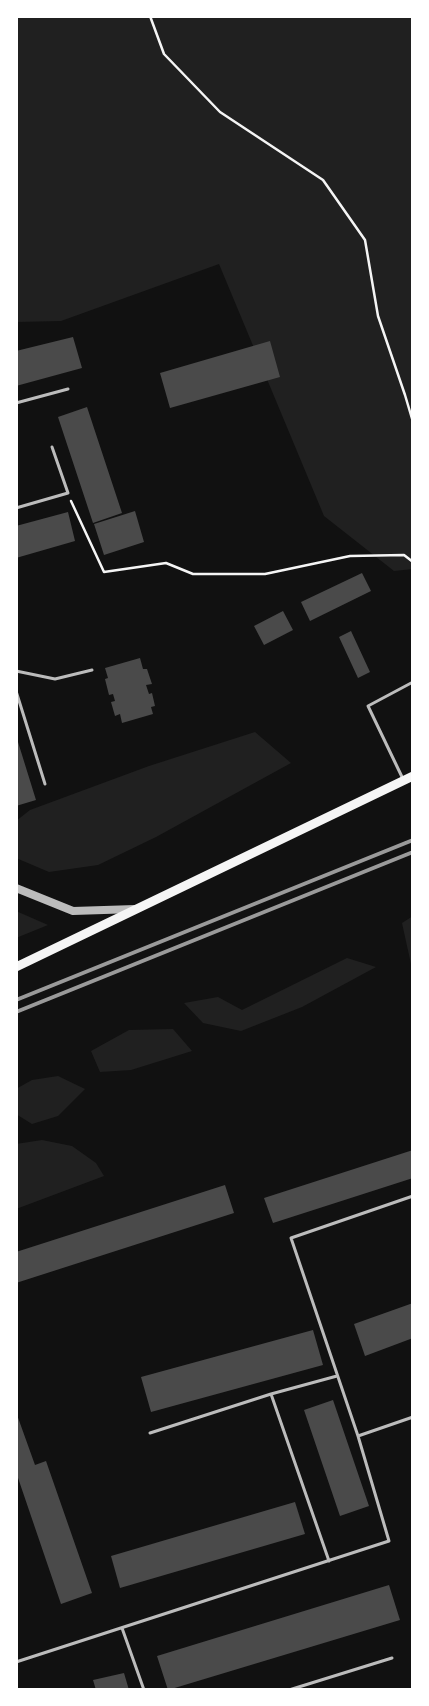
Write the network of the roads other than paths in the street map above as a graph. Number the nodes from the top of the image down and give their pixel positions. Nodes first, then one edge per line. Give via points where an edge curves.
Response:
1 (68, 389) dead end
2 (16, 403) edge
3 (52, 447) dead end
4 (16, 508) edge
5 (92, 670) dead end
6 (16, 671) edge
7 (413, 682) edge
8 (16, 691) edge
9 (409, 778) edge
10 (45, 784) dead end
11 (16, 888) edge
12 (137, 909) junction
13 (16, 967) edge
14 (413, 1196) edge
15 (337, 1376) junction
16 (271, 1394) junction
17 (413, 1417) edge
18 (150, 1433) dead end
19 (358, 1436) junction
20 (329, 1561) junction
21 (122, 1628) junction
22 (392, 1658) dead end
23 (16, 1662) edge
24 (144, 1690) edge
25 (289, 1690) edge

1 - 2 lane
3 - 4 lane via 68,493
5 - 6 lane via 55,679
7 - 9 lane via 368,706
8 - 10 lane
9 - 12 main road
11 - 12 street via 73,911
12 - 13 main road
14 - 15 lane via 291,1238
15 - 16 lane
15 - 19 lane
16 - 18 lane
16 - 20 lane
17 - 19 lane
19 - 20 lane via 389,1541
20 - 21 lane
21 - 23 lane
21 - 24 lane
22 - 25 lane

